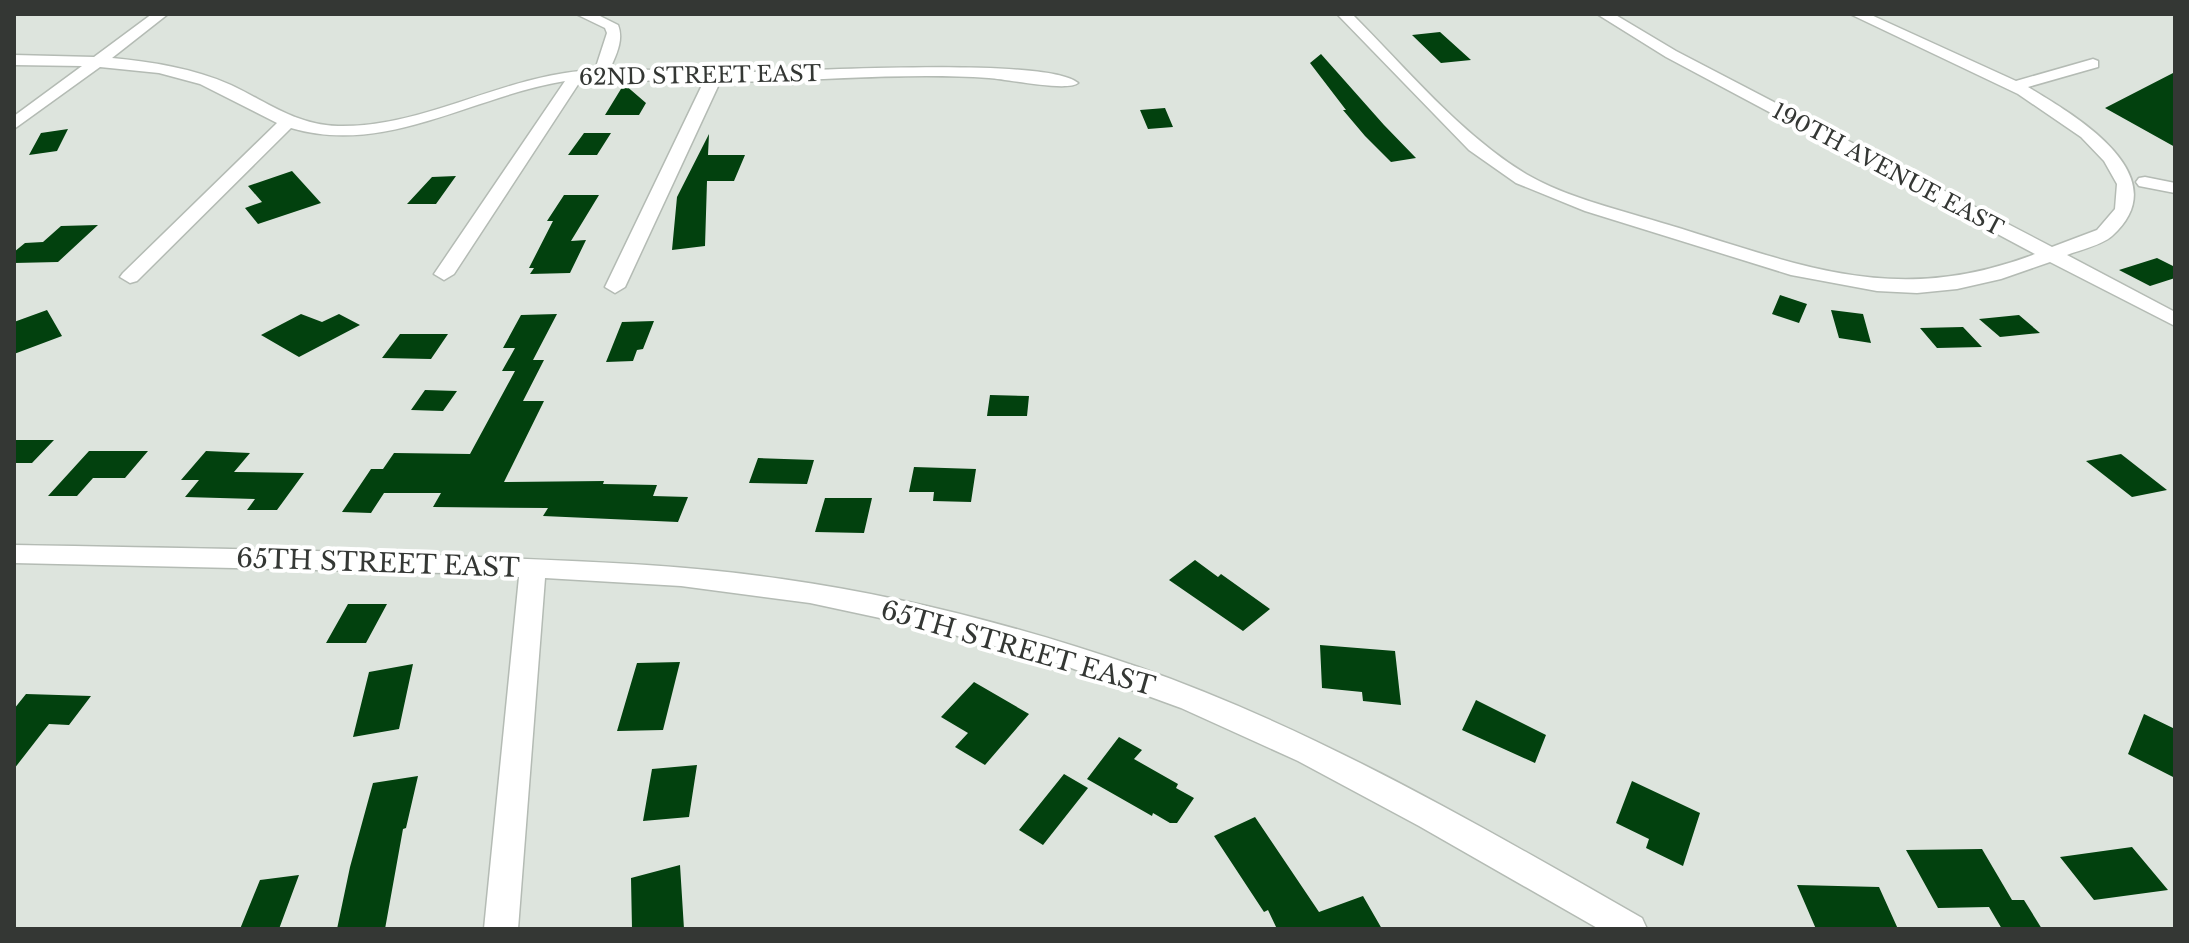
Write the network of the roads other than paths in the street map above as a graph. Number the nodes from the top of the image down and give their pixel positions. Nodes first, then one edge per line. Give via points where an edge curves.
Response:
1 (161, 14) edge
2 (583, 14) edge
3 (1344, 14) edge
4 (1604, 14) edge
5 (1857, 14) edge
6 (14, 60) edge
7 (98, 61) junction
8 (2093, 64) dead end
9 (601, 73) junction
10 (576, 76) junction
11 (714, 77) junction
12 (1070, 83) dead end
13 (2018, 85) junction
14 (286, 123) junction
15 (14, 124) edge
16 (2138, 168) junction
17 (2175, 188) edge
18 (2048, 254) junction
19 (444, 274) dead end
20 (130, 277) dead end
21 (615, 287) dead end
22 (2175, 320) edge
23 (14, 554) edge
24 (533, 568) junction
25 (501, 929) edge
26 (1630, 929) edge

1 - 7 street
2 - 9 street via 611,25 614,33
3 - 18 street via 1485,154 1522,179 1572,201 1798,271 1867,284 1959,283
4 - 18 street, 190TH AVENUE EAST
5 - 13 street
6 - 7 street, 62ND STREET EAST
7 - 14 street, 62ND STREET EAST via 153,66 209,82
7 - 15 street
8 - 13 street
9 - 10 street, 62ND STREET EAST
9 - 11 street, 62ND STREET EAST
10 - 14 street, 62ND STREET EAST via 524,84 385,127 325,130
10 - 19 street
11 - 12 street, 62ND STREET EAST via 954,70
11 - 21 street
13 - 16 street via 2094,124
14 - 20 street
16 - 17 street
16 - 18 street via 2145,198 2138,212 2125,224
18 - 22 street, 190TH AVENUE EAST
23 - 24 street, 65TH STREET EAST
24 - 25 street
24 - 26 street, 65TH STREET EAST via 673,576 811,593 948,623 1159,688 1307,751

